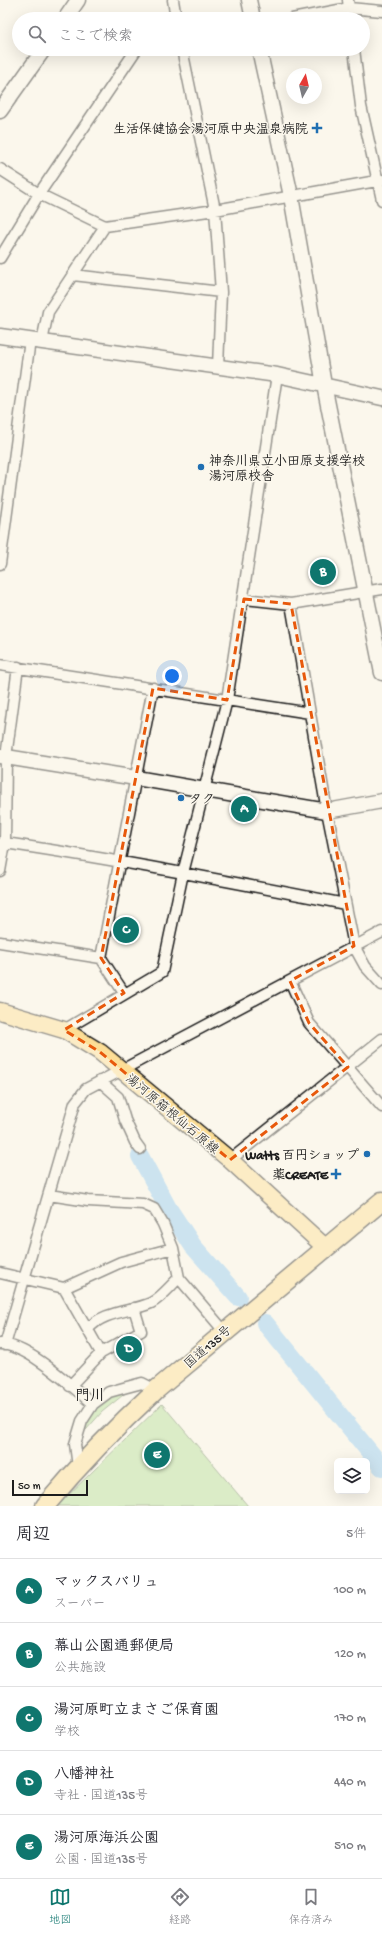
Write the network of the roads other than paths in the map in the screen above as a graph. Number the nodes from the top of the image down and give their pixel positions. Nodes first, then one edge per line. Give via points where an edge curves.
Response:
1 (78, 0) edge
2 (173, 0) edge
3 (249, 0) edge
4 (348, 4) edge
5 (382, 10) edge
6 (70, 12) edge
7 (175, 12) edge
8 (252, 12) edge
9 (318, 12) edge
10 (39, 56) edge
11 (131, 56) edge
12 (183, 56) edge
13 (261, 56) edge
14 (355, 56) edge
15 (0, 111) edge
16 (0, 169) edge
17 (380, 180) edge
18 (39, 194) junction
19 (291, 196) junction
20 (382, 200) edge
21 (215, 210) junction
22 (105, 226) junction
23 (0, 258) edge
24 (73, 275) junction
25 (221, 292) junction
26 (0, 336) edge
27 (36, 341) junction
28 (218, 367) junction
29 (277, 375) junction
30 (324, 385) junction
31 (382, 398) edge
32 (0, 561) edge
33 (0, 564) edge
34 (382, 589) edge
35 (366, 592) junction
36 (244, 599) junction
37 (291, 604) junction
38 (0, 665) edge
39 (18, 667) junction
40 (382, 673) edge
41 (153, 688) junction
42 (228, 700) junction
43 (310, 713) junction
44 (3, 757) edge
45 (136, 778) junction
46 (205, 790) junction
47 (382, 801) edge
48 (327, 811) junction
49 (2, 844) edge
50 (120, 862) junction
51 (0, 871) edge
52 (183, 873) junction
53 (345, 904) junction
54 (382, 932) edge
55 (0, 942) edge
56 (354, 946) junction
57 (101, 958) junction
58 (290, 981) junction
59 (382, 985) edge
60 (124, 993) junction
61 (0, 1011) edge
62 (64, 1030) junction
63 (382, 1039) edge
64 (348, 1067) junction
65 (122, 1071) junction
66 (100, 1081) junction
67 (382, 1107) edge
68 (140, 1149) dead end
69 (230, 1160) junction
70 (49, 1195) junction
71 (382, 1201) edge
72 (325, 1247) junction
73 (173, 1248) junction
74 (0, 1273) edge
75 (179, 1278) junction
76 (23, 1279) junction
77 (64, 1288) junction
78 (134, 1308) junction
79 (88, 1329) junction
80 (224, 1331) junction
81 (2, 1344) edge
82 (101, 1353) junction
83 (70, 1386) junction
84 (156, 1390) junction
85 (93, 1404) junction
86 (78, 1467) junction
87 (45, 1506) edge

1 - 6 street
2 - 7 street
3 - 8 street
4 - 5 street
4 - 9 street
10 - 15 street
11 - 18 street
12 - 21 street
13 - 19 street
14 - 17 street via 361,106
16 - 18 street
17 - 19 street
17 - 20 street
18 - 22 street
18 - 23 street
19 - 21 street
19 - 30 street
21 - 22 street
21 - 25 street
22 - 24 street
24 - 25 street
24 - 27 street via 48,312
25 - 28 street
26 - 27 street
27 - 28 street
27 - 32 street
28 - 29 street
29 - 30 street
29 - 36 street
30 - 31 street
30 - 35 street
32 - 33 street
34 - 35 street
35 - 37 street
35 - 40 street
36 - 37 street
36 - 42 street
37 - 43 street
38 - 39 street
39 - 41 street
39 - 44 street
41 - 42 street
41 - 45 street
42 - 43 street
42 - 46 street
43 - 48 street
44 - 45 street
44 - 49 street
45 - 46 street
45 - 50 street
46 - 48 street
46 - 52 street
47 - 48 street
48 - 53 street
49 - 50 street
49 - 51 street
50 - 52 street
50 - 57 street
52 - 53 street
52 - 60 street via 162,972
53 - 56 street
54 - 56 street
55 - 57 street
56 - 58 street
56 - 59 street via 365,966
57 - 60 street
58 - 64 street via 309,1023
58 - 65 street
60 - 62 street
61 - 62 main road, 湯河原箱根仙石原線
62 - 65 main road, 湯河原箱根仙石原線 via 100,1052
63 - 64 street
64 - 67 street
64 - 69 street
65 - 66 street
65 - 69 main road, 湯河原箱根仙石原線
66 - 68 street via 118,1097 125,1120
66 - 70 street via 86,1089 75,1103
69 - 72 main road, 湯河原箱根仙石原線
70 - 73 street via 88,1201 143,1204 154,1209
70 - 76 street
71 - 72 highway, 国道135号
72 - 80 highway, 国道135号
73 - 75 street
73 - 77 street via 121,1262
74 - 76 street
75 - 78 street via 151,1302
75 - 80 street
76 - 77 street
76 - 81 street
77 - 79 street
78 - 79 street via 103,1318
78 - 82 street via 141,1331
79 - 82 street
80 - 84 highway, 国道135号
81 - 83 street via 43,1362
82 - 83 street
83 - 85 street
84 - 85 street via 142,1383 109,1392
84 - 86 highway, 国道135号
85 - 86 street via 82,1421 74,1444
86 - 87 highway, 国道135号

